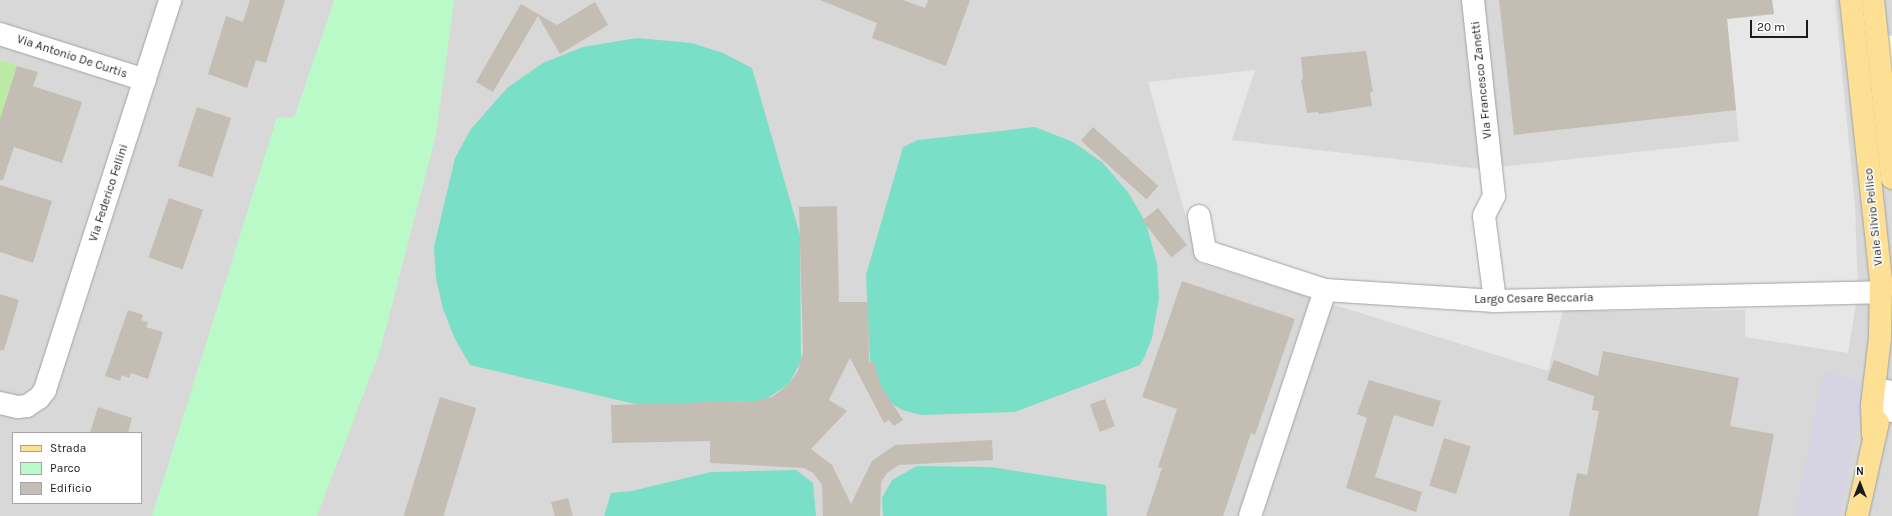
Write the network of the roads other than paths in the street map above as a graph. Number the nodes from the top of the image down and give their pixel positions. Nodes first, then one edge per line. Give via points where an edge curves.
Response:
1 (170, 0) edge
2 (1473, 0) edge
3 (1851, 0) edge
4 (1873, 0) edge
5 (0, 34) edge
6 (145, 80) junction
7 (1892, 178) edge
8 (1199, 216) dead end
9 (1325, 290) junction
10 (1881, 292) junction
11 (1495, 301) junction
12 (1892, 367) edge
13 (1890, 401) edge
14 (0, 403) edge
15 (1892, 424) edge
16 (1871, 442) junction
17 (1250, 516) edge
18 (1857, 516) edge

1 - 6 street, Via Federico Fellini
2 - 11 street, Via Francesco Zanetti via 1494,196 1484,216
3 - 10 main road, Viale Silvio Pellico via 1878,237
4 - 7 main road, Viale Silvio Pellico
5 - 6 street, Via Antonio De Curtis
6 - 14 street, Via Federico Fellini via 47,386 39,398 27,406
8 - 9 street, Largo Cesare Beccaria via 1205,251
9 - 11 street, Largo Cesare Beccaria
9 - 17 street
10 - 11 street, Largo Cesare Beccaria
10 - 16 main road, Viale Silvio Pellico via 1880,338 1872,405
12 - 13 main road, Viale Silvio Pellico
13 - 16 main road, Viale Silvio Pellico via 1883,411
15 - 16 street via 1878,433
16 - 18 main road, Viale Silvio Pellico

